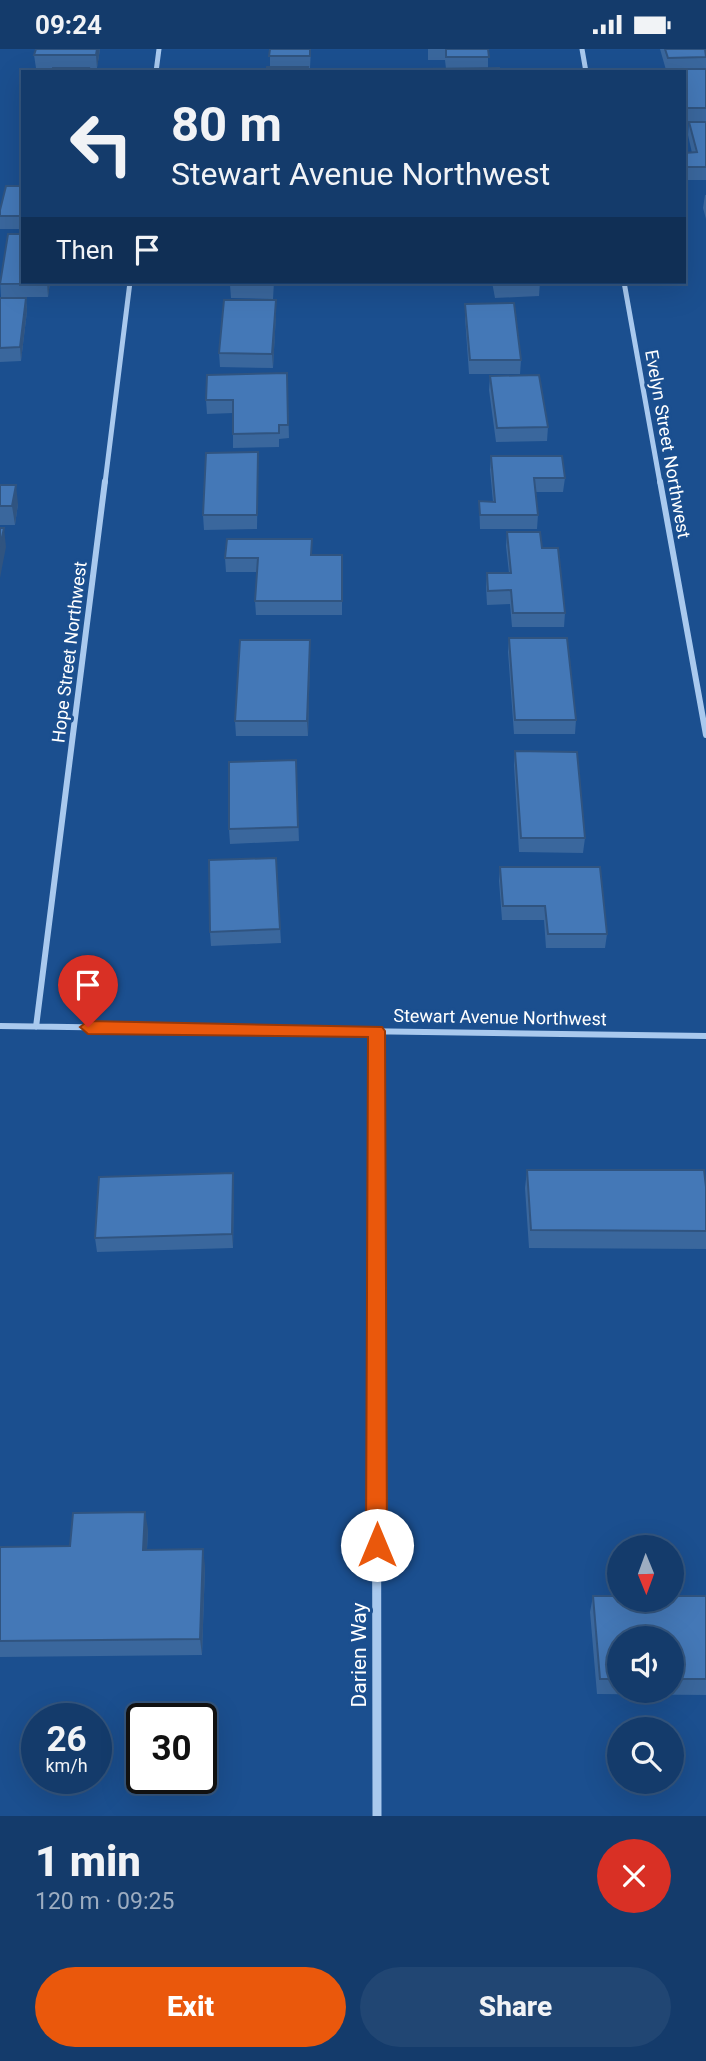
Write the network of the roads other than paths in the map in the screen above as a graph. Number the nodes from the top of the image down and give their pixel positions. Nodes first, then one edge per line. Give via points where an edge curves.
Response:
1 (159, 49) edge
2 (582, 49) edge
3 (156, 70) edge
4 (586, 70) edge
5 (130, 284) edge
6 (624, 284) edge
7 (706, 735) edge
8 (0, 1026) edge
9 (36, 1027) junction
10 (376, 1031) junction
11 (706, 1037) edge
12 (377, 1816) edge

1 - 3 street
2 - 4 street
5 - 9 street, Hope Street Northwest
6 - 7 street, Evelyn Street Northwest
8 - 9 street, Stewart Avenue Northwest
9 - 10 street, Stewart Avenue Northwest
10 - 11 street, Stewart Avenue Northwest
10 - 12 street, Darien Way

